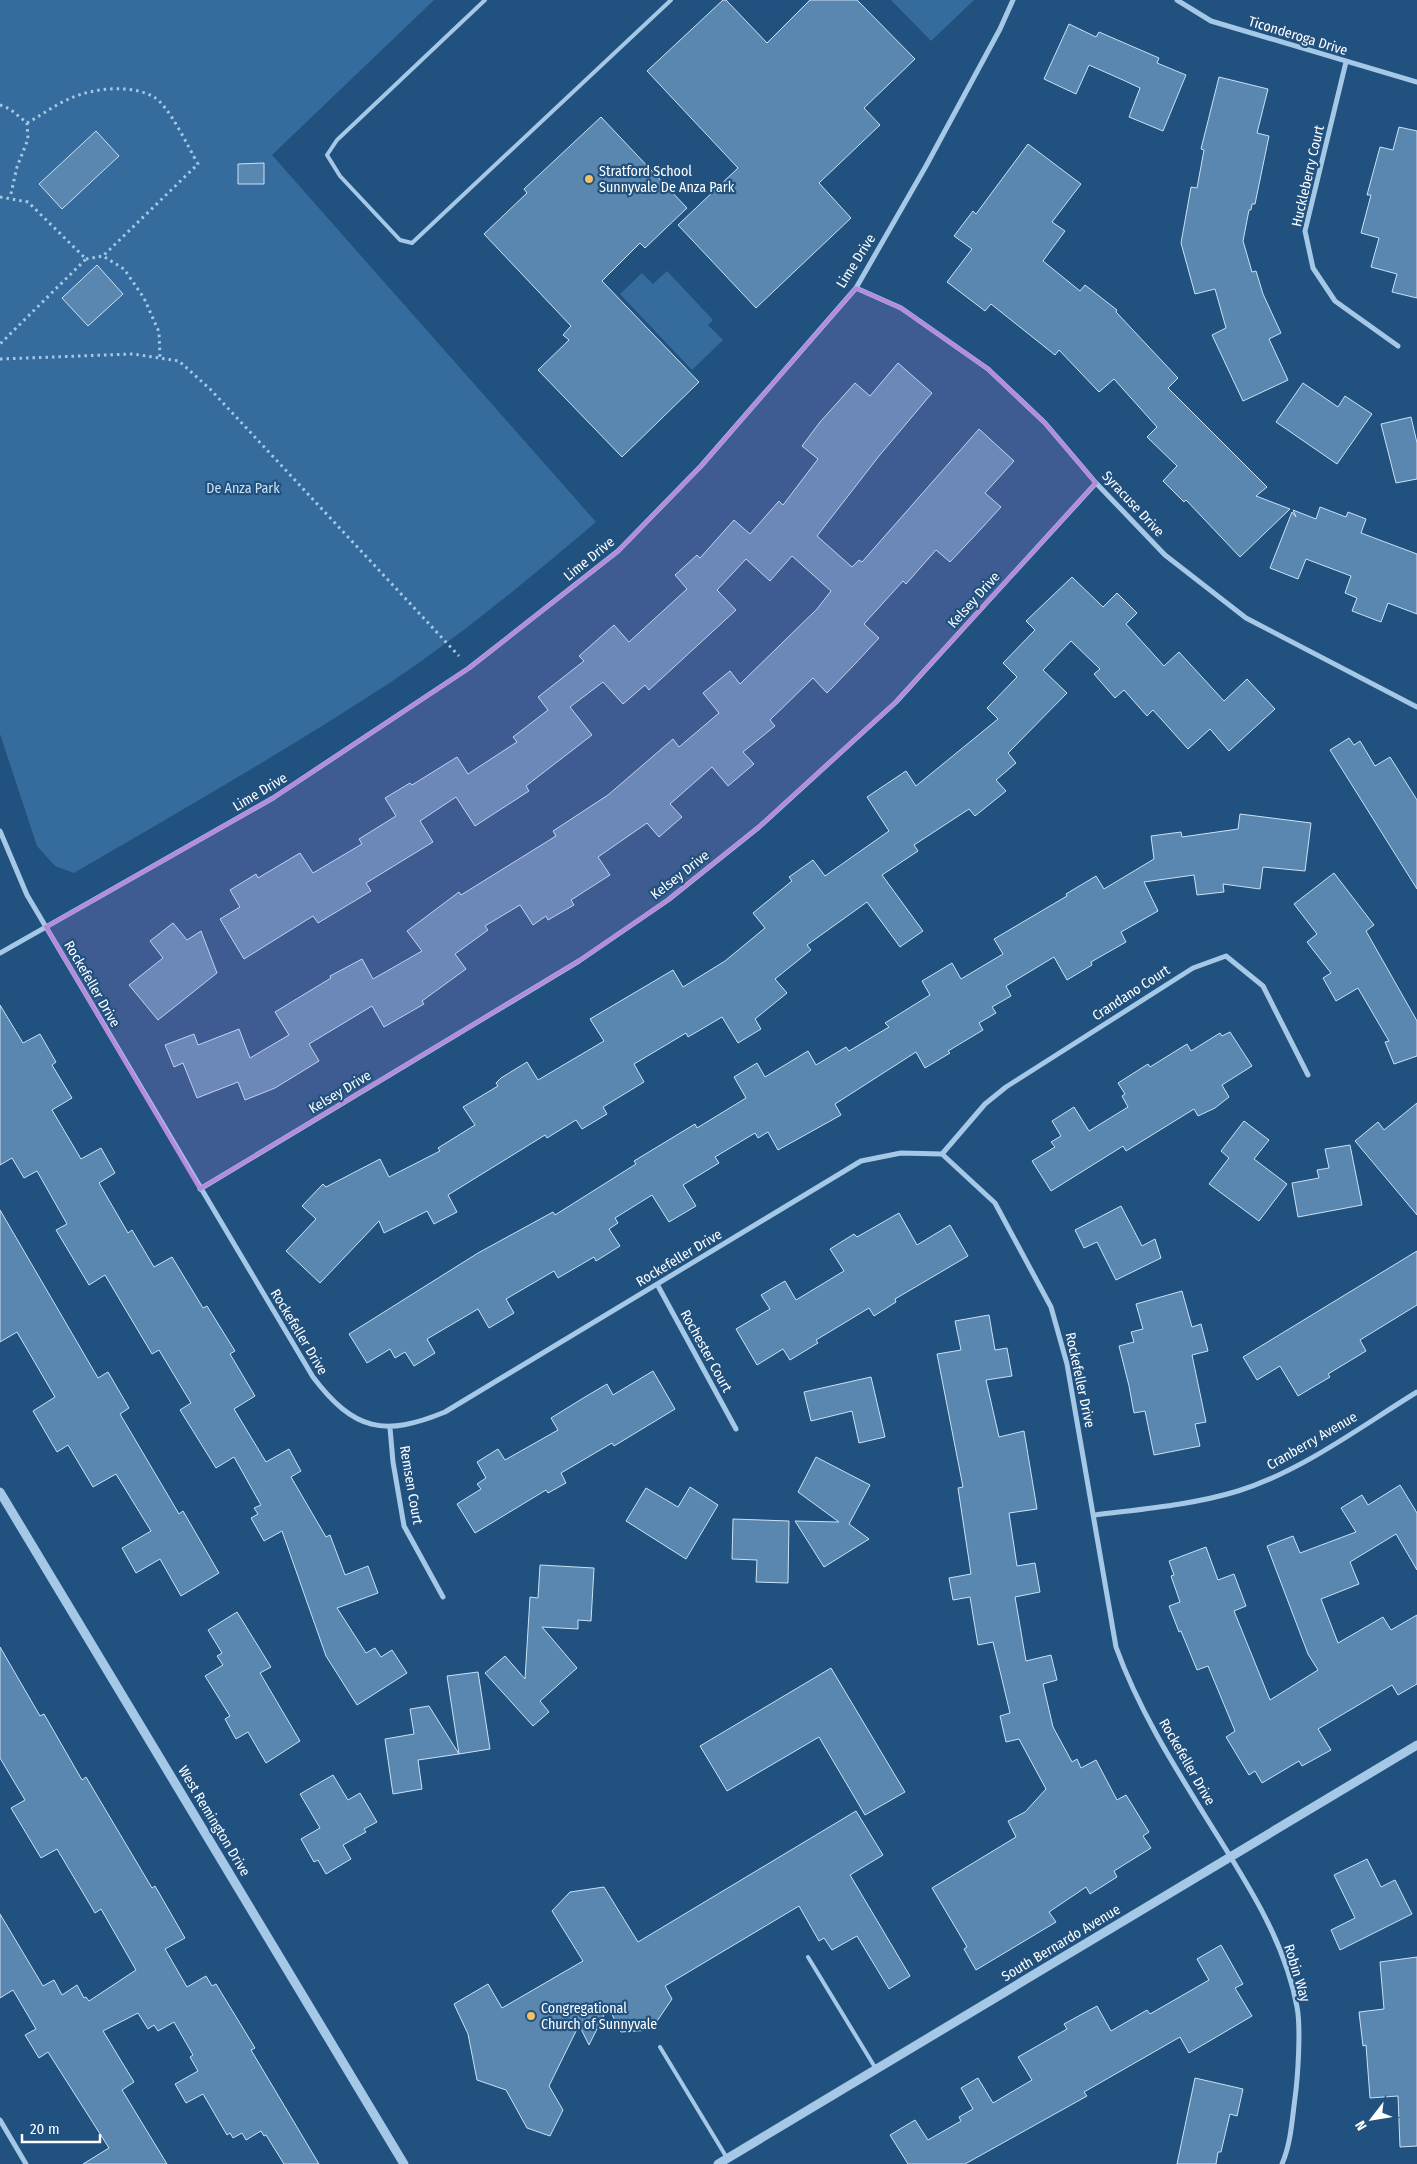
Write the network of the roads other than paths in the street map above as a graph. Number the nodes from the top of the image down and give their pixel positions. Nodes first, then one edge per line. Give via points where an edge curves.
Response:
1 (486, 0) edge
2 (670, 0) edge
3 (1013, 0) edge
4 (1177, 0) edge
5 (1346, 62) junction
6 (1417, 82) edge
7 (856, 288) junction
8 (1398, 346) dead end
9 (1096, 483) junction
10 (1417, 707) edge
11 (0, 831) edge
12 (46, 927) junction
13 (0, 952) edge
14 (1308, 1075) dead end
15 (942, 1154) junction
16 (200, 1189) junction
17 (657, 1284) junction
18 (1417, 1392) edge
19 (390, 1428) junction
20 (736, 1429) dead end
21 (0, 1492) edge
22 (1095, 1515) junction
23 (443, 1597) dead end
24 (1417, 1745) edge
25 (1231, 1857) junction
26 (808, 1957) dead end
27 (660, 2047) dead end
28 (876, 2070) junction
29 (0, 2120) edge
30 (727, 2159) junction
31 (26, 2164) edge
32 (404, 2164) edge
33 (718, 2164) edge
34 (1282, 2164) edge

1 - 2 lane via 337,140 327,155 340,176 400,240 412,243
3 - 7 street, Lime Drive via 926,166
4 - 5 street, Ticonderoga Drive via 1211,21
5 - 6 street, Ticonderoga Drive
5 - 8 street, Huckleberry Court via 1305,231 1313,268 1335,301
7 - 9 street, Syracuse Drive via 901,308 988,369 1045,423
7 - 12 street, Lime Drive via 702,466 618,551 469,668 273,798
9 - 10 street, Syracuse Drive via 1165,555 1246,618
9 - 16 street, Kelsey Drive via 896,702 759,826 668,900 579,961
11 - 12 street, Rockefeller Drive via 27,895
12 - 13 street, Lime Drive
12 - 16 street, Rockefeller Drive
14 - 15 street, Crandano Court via 1263,986 1226,956 1192,968 1006,1087 985,1104
15 - 17 street, Rockefeller Drive via 902,1153 862,1160
15 - 22 street, Rockefeller Drive via 995,1203 1050,1307 1067,1364
16 - 19 street, Rockefeller Drive via 313,1378 346,1414 365,1423
17 - 19 street, Rockefeller Drive via 445,1412 417,1424
17 - 20 street, Rochester Court
18 - 22 street, Cranberry Avenue via 1285,1472 1237,1491 1189,1502
19 - 23 street, Remsen Court via 392,1462 404,1526
21 - 32 street, West Remington Drive
22 - 25 street, Rockefeller Drive via 1116,1647 1131,1686 1180,1775
24 - 25 street, South Bernardo Avenue
25 - 28 street, South Bernardo Avenue
25 - 34 street, Robin Way via 1253,1893 1280,1950 1297,2008 1297,2082 1288,2152
26 - 28 lane
27 - 30 lane
28 - 30 street, South Bernardo Avenue
29 - 31 street
30 - 33 street, South Bernardo Avenue

